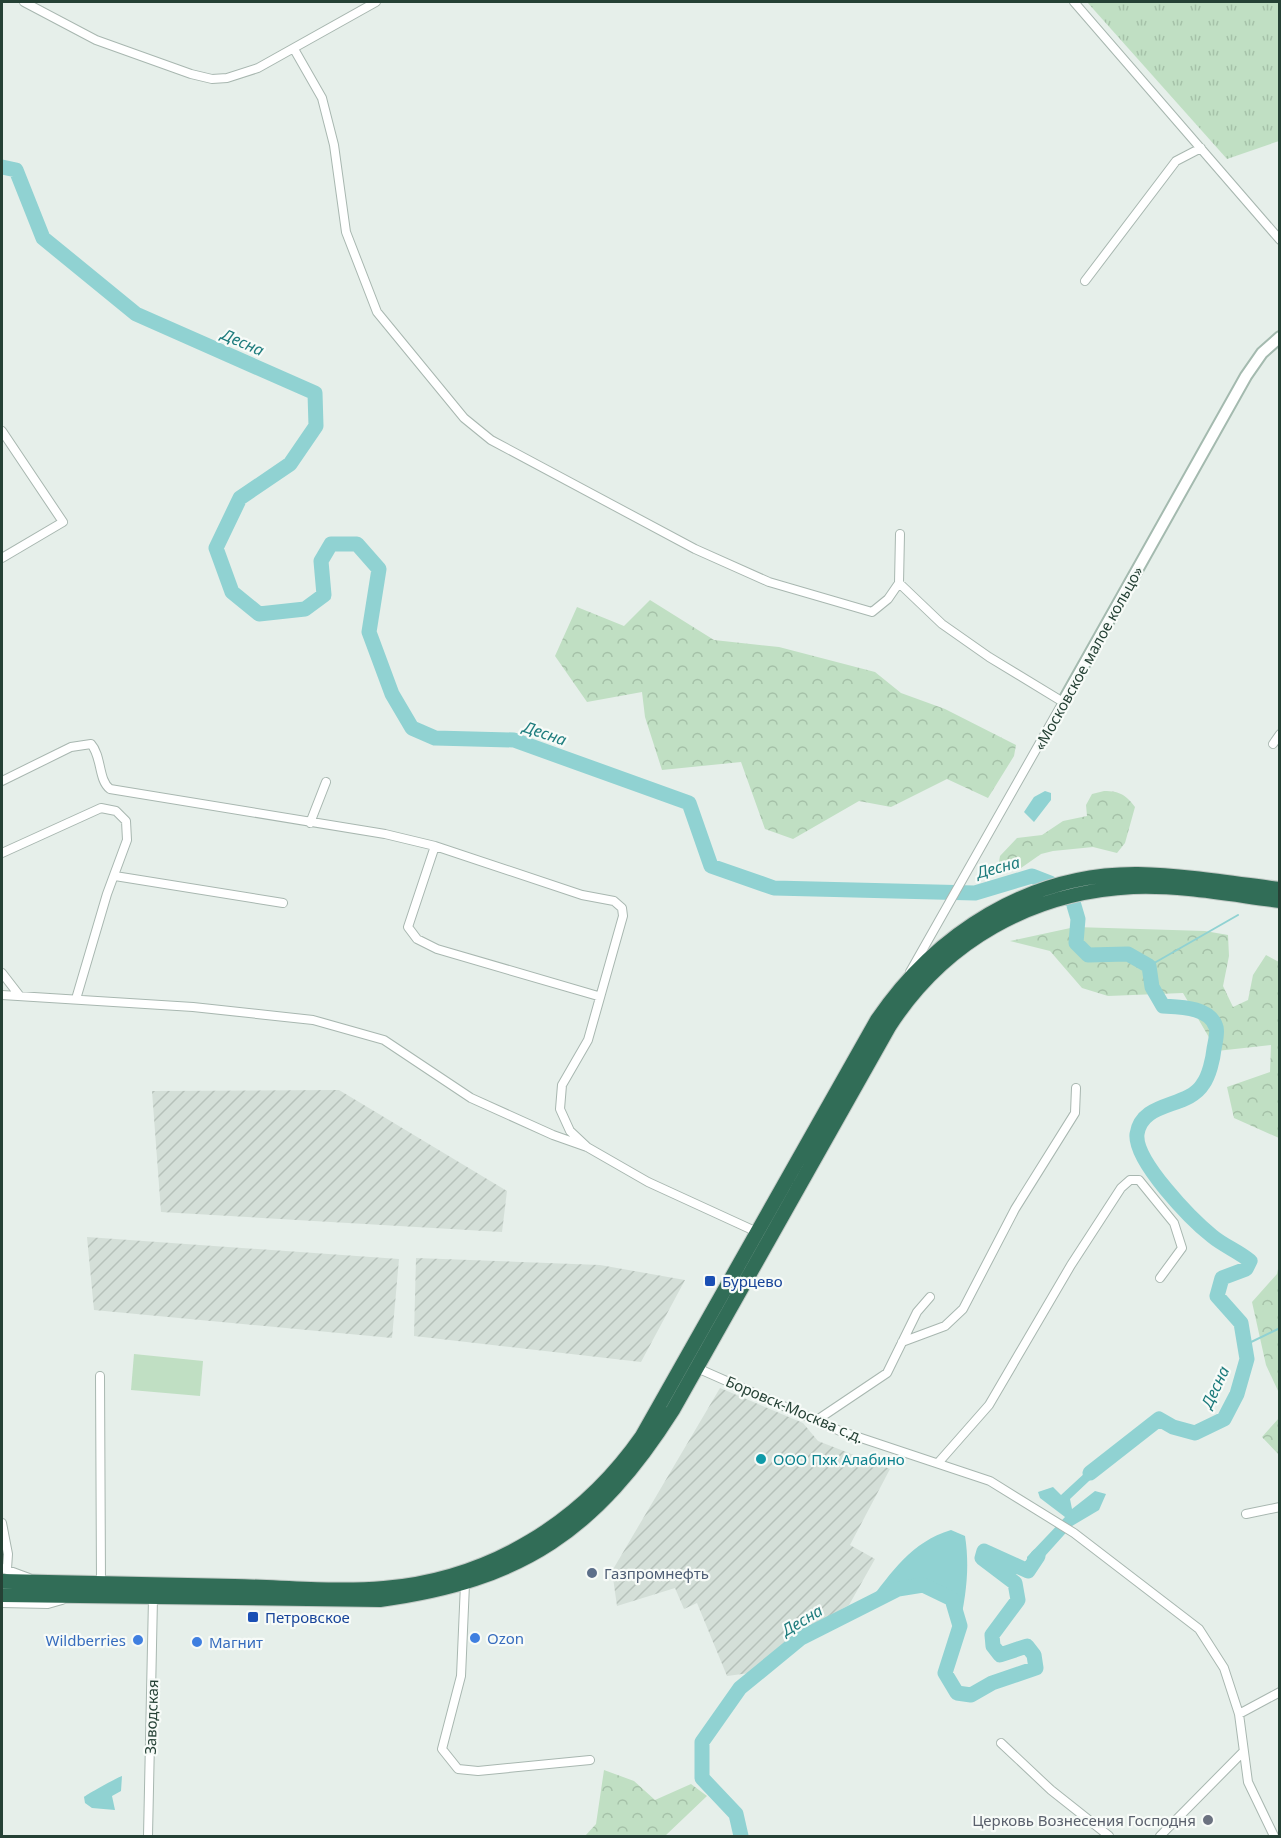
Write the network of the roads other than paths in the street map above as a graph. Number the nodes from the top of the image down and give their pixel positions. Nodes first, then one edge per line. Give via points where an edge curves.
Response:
1 (24, 2) edge
2 (376, 2) edge
3 (1074, 2) edge
4 (294, 49) junction
5 (1201, 148) junction
6 (1280, 240) edge
7 (1085, 281) dead end
8 (1280, 337) edge
9 (2, 431) edge
10 (900, 534) dead end
11 (2, 558) edge
12 (898, 583) junction
13 (1063, 702) junction
14 (1280, 734) edge
15 (1273, 744) dead end
16 (2, 782) edge
17 (326, 782) dead end
18 (310, 823) junction
19 (435, 846) junction
20 (2, 853) edge
21 (115, 876) junction
22 (1137, 880) junction
23 (1280, 889) edge
24 (1280, 901) edge
25 (283, 903) dead end
26 (963, 938) junction
27 (2, 973) edge
28 (902, 985) junction
29 (2, 995) edge
30 (19, 995) junction
31 (598, 996) junction
32 (76, 999) junction
33 (1076, 1088) dead end
34 (587, 1147) junction
35 (756, 1232) junction
36 (1160, 1278) dead end
37 (930, 1297) dead end
38 (902, 1342) junction
39 (697, 1368) junction
40 (100, 1377) dead end
41 (816, 1420) junction
42 (938, 1463) junction
43 (1280, 1507) edge
44 (1246, 1514) dead end
45 (2, 1522) edge
46 (3, 1573) edge
47 (101, 1582) junction
48 (465, 1584) junction
49 (2, 1595) edge
50 (75, 1596) junction
51 (153, 1598) junction
52 (2, 1603) edge
53 (1280, 1692) edge
54 (1239, 1714) junction
55 (1001, 1743) dead end
56 (1242, 1753) junction
57 (590, 1760) dead end
58 (148, 1836) edge
59 (1108, 1836) edge
60 (1160, 1836) edge
61 (1274, 1836) edge

1 - 4 street via 96,40 212,79 240,75
2 - 4 street
3 - 5 street
4 - 12 street via 322,98 334,145 346,232 377,312 464,418 491,440 632,516 769,582 872,612 888,599
5 - 6 street
5 - 7 street via 1176,161
8 - 13 street, «Московское малое кольцо» via 1262,353 1246,376
9 - 11 street via 63,522
10 - 12 street
12 - 13 street via 942,624
13 - 28 street, «Московское малое кольцо»
14 - 15 street
16 - 18 street via 71,747 88,743 97,754 104,783 110,789
17 - 18 street
18 - 19 street
19 - 31 street via 619,904 623,916
19 - 31 street via 408,927 417,939 451,954
20 - 21 street via 101,808 112,809 122,815 128,829
21 - 25 street
21 - 32 street
22 - 23 highway via 1205,879
22 - 24 highway
22 - 26 highway via 1103,876 1049,887 990,912
26 - 28 highway
26 - 39 highway via 894,1019
27 - 30 street
28 - 35 highway via 877,1020
29 - 30 street
30 - 32 street
31 - 34 street via 588,1040 562,1085 560,1109 570,1131
32 - 34 street via 313,1020 384,1040 471,1098 553,1136
33 - 38 street via 1075,1113 1015,1209 963,1309 945,1326
34 - 35 street via 648,1182
35 - 47 highway via 662,1404 630,1454 579,1508 525,1546 453,1575 384,1588
36 - 42 street via 1182,1248 1174,1223 1139,1180 1130,1180 1071,1265 989,1405
37 - 38 street via 917,1312
38 - 41 street via 888,1373
39 - 41 street, Боровск-Москва с.д.
39 - 48 highway via 648,1449 590,1514 530,1556
40 - 47 street
41 - 42 street, Боровск-Москва с.д.
42 - 54 street, Боровск-Москва с.д. via 990,1481 1057,1522 1199,1629 1224,1668
43 - 44 street
45 - 46 street via 8,1554
46 - 47 highway via 38,1581
48 - 51 highway via 380,1600
48 - 57 street via 461,1676 442,1749 458,1769 478,1771
49 - 50 highway
50 - 51 highway
50 - 52 street via 48,1604
51 - 58 street, Заводская
53 - 54 street
54 - 56 street
55 - 59 street
56 - 60 street
56 - 61 street via 1248,1782

